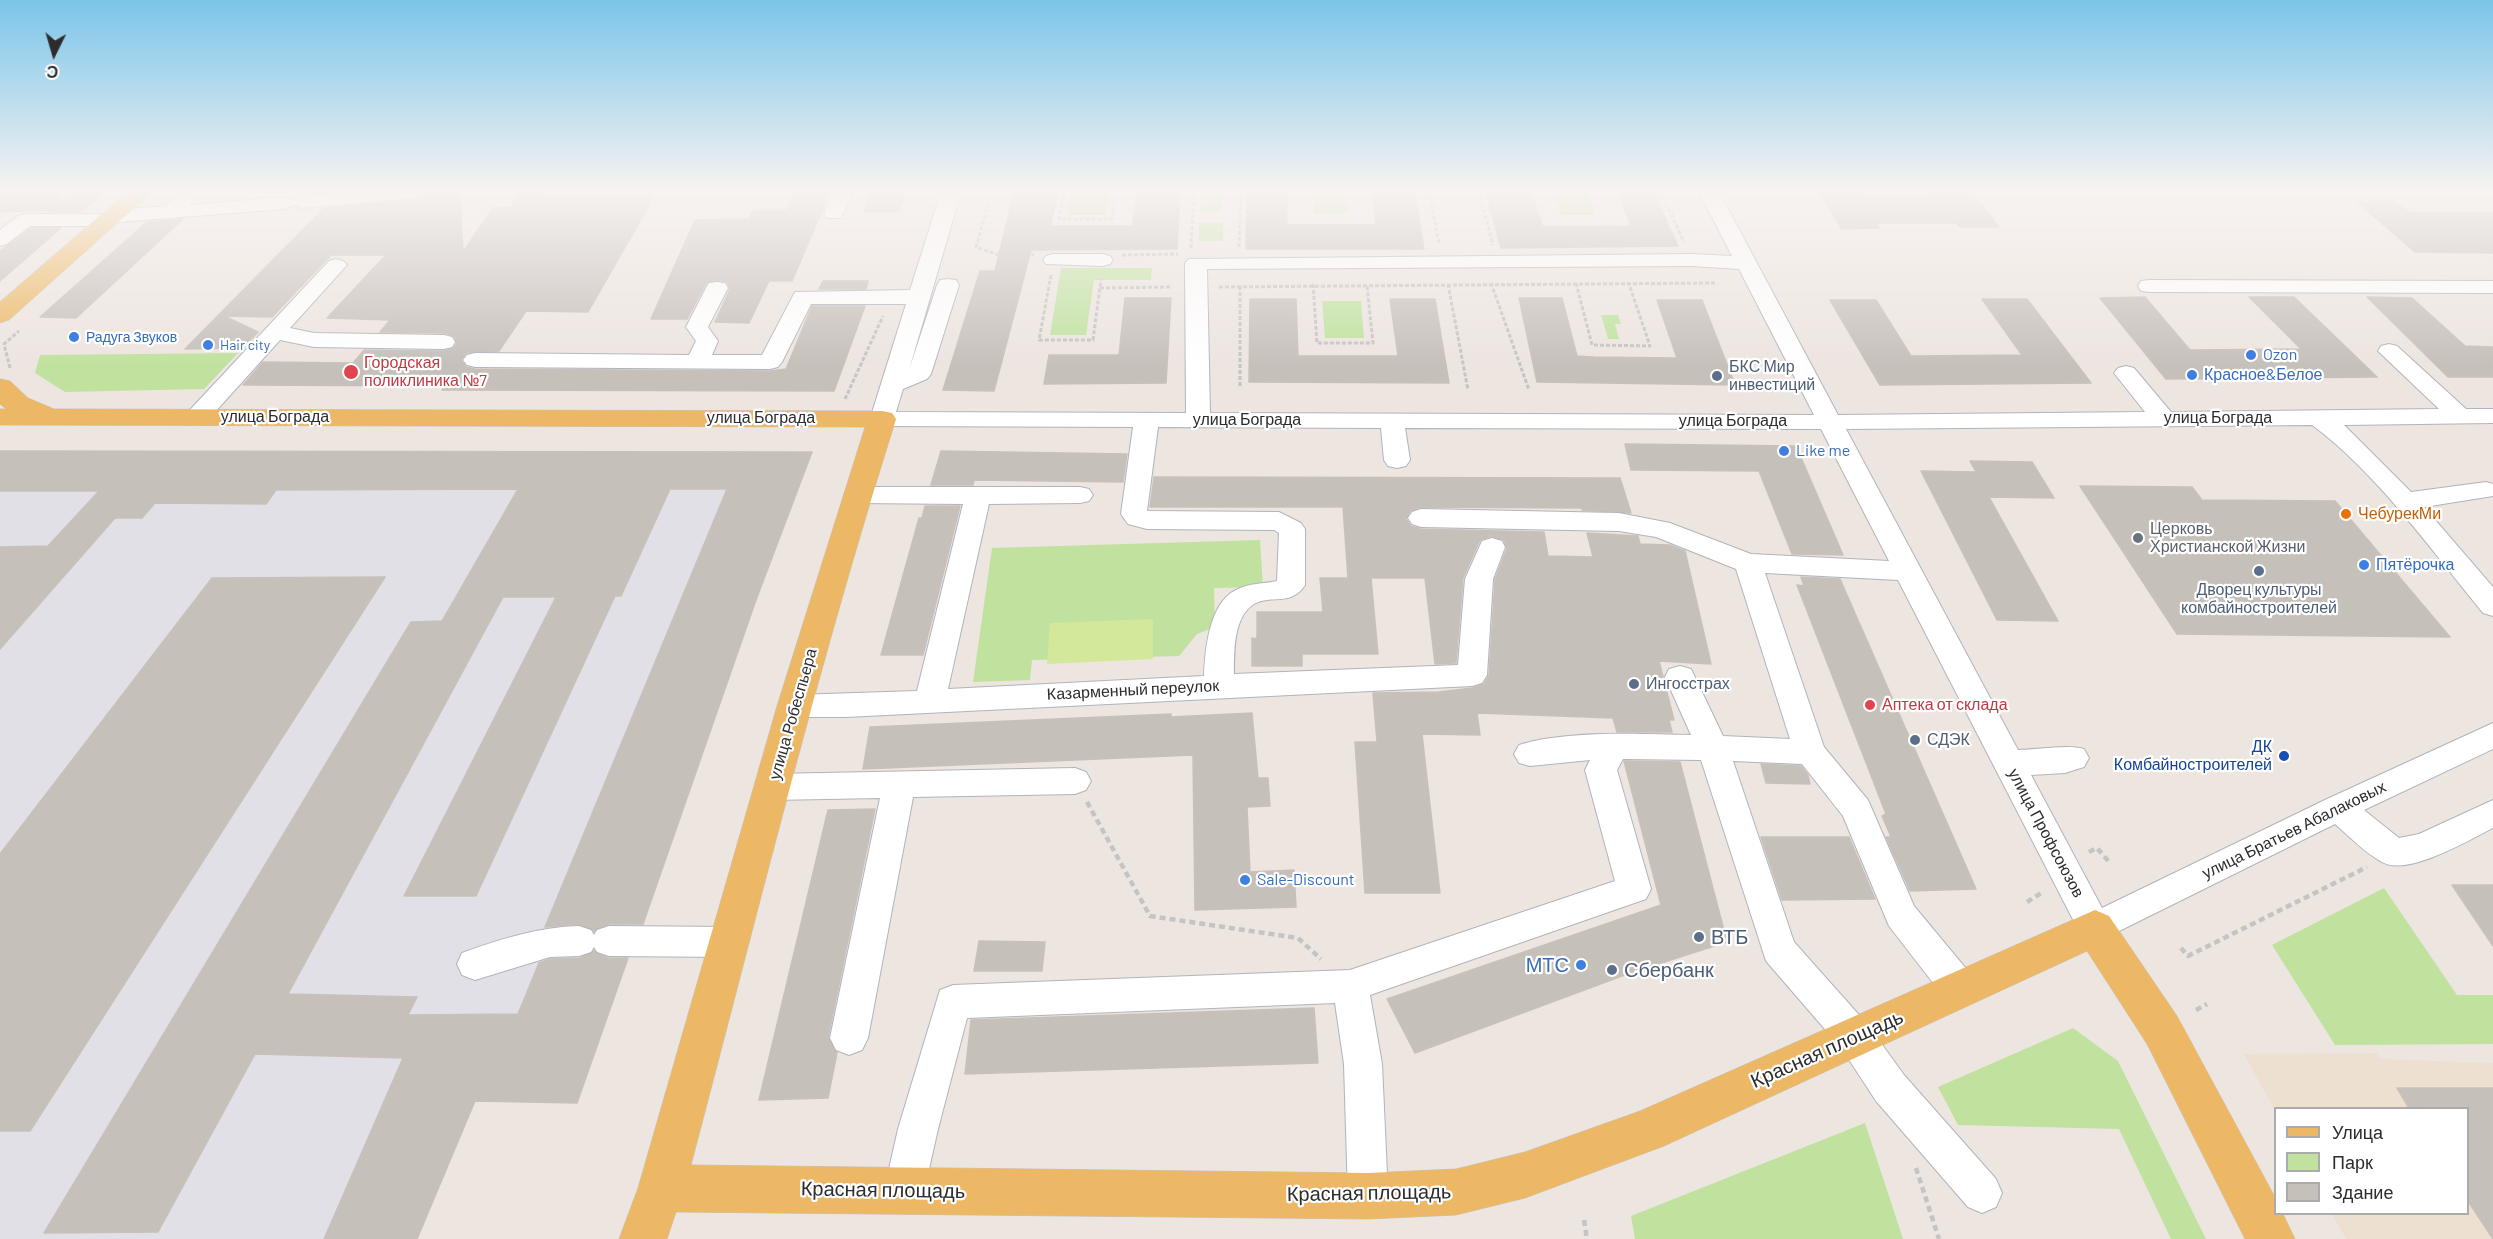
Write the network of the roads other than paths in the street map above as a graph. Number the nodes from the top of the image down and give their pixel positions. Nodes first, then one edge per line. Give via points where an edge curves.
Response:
1 (75, 250) edge
2 (933, 250) edge
3 (1739, 250) edge
4 (1053, 260) road end
5 (1103, 260) road end
6 (1745, 263) junction
7 (336, 265) dead end
8 (948, 285) dead end
9 (2149, 286) dead end
10 (2493, 287) edge
11 (717, 288) dead end
12 (919, 297) junction
13 (0, 315) edge
14 (274, 332) junction
15 (444, 342) dead end
16 (2389, 351) dead end
17 (475, 360) dead end
18 (697, 362) junction
19 (2126, 373) dead end
20 (5, 379) edge
21 (893, 385) junction
22 (2460, 416) junction
23 (2493, 416) edge
24 (0, 417) edge
25 (56, 417) junction
26 (197, 417) junction
27 (2318, 417) junction
28 (882, 419) junction
29 (2164, 419) junction
30 (1146, 420) junction
31 (1198, 420) junction
32 (1392, 420) junction
33 (1830, 422) junction
34 (1397, 460) dead end
35 (2486, 490) dead end
36 (857, 495) junction
37 (1080, 495) dead end
38 (978, 496) junction
39 (2405, 501) junction
40 (1421, 518) dead end
41 (1492, 547) dead end
42 (1748, 563) junction
43 (1908, 571) junction
44 (2493, 606) edge
45 (1680, 677) dead end
46 (1219, 686) junction
47 (930, 700) junction
48 (795, 706) junction
49 (2493, 735) edge
50 (1613, 747) junction
51 (1713, 749) junction
52 (1810, 752) junction
53 (1530, 754) dead end
54 (2073, 758) dead end
55 (2009, 763) junction
56 (1075, 781) road end
57 (899, 785) junction
58 (772, 787) junction
59 (2338, 808) junction
60 (2493, 813) edge
61 (2095, 928) junction
62 (728, 942) junction
63 (475, 964) dead end
64 (1350, 986) junction
65 (1960, 989) junction
66 (1854, 1037) junction
67 (849, 1038) dead end
68 (661, 1188) junction
69 (904, 1191) junction
70 (1982, 1193) dead end
71 (1368, 1196) junction
72 (643, 1239) edge
73 (2271, 1239) edge

1 - 13 main road
2 - 12 street, улица Робеспьера
3 - 6 street, улица Профсоюзов
4 - 5 street
6 - 31 street via 1196,263
6 - 33 street, улица Профсоюзов
7 - 14 street
8 - 21 street via 919,374
9 - 10 street
11 - 18 street via 697,327 706,342
12 - 18 street via 803,297 770,362
12 - 21 street, улица Робеспьера
14 - 15 street via 314,340
14 - 26 street
16 - 22 street
17 - 18 street
19 - 29 street
20 - 25 main road via 8,397 22,408
21 - 28 street, улица Робеспьера
22 - 23 street, улица Бограда
22 - 27 street, улица Бограда
24 - 25 main road, улица Бограда
25 - 26 main road, улица Бограда
26 - 28 main road, улица Бограда
27 - 29 street, улица Бограда
27 - 39 street via 2342,435
28 - 30 street, улица Бограда
28 - 36 main road, улица Робеспьера
29 - 33 street, улица Бограда
30 - 31 street, улица Бограда
30 - 46 street via 1142,466 1137,474 1137,518 1280,521 1292,529 1291,585 1281,591 1246,595 1233,605 1219,650
31 - 32 street, улица Бограда
32 - 33 street, улица Бограда
32 - 34 street
33 - 43 street, улица Профсоюзов
35 - 39 street
36 - 38 street
36 - 48 main road, улица Робеспьера
37 - 38 street
38 - 47 street
39 - 44 street
40 - 42 street via 1619,522 1661,529
41 - 46 street, Казарменный переулок via 1479,579 1472,675
42 - 43 street
42 - 52 street
43 - 55 street, улица Профсоюзов
45 - 51 street
46 - 47 street, Казарменный переулок
47 - 48 street, Казарменный переулок
48 - 58 main road, улица Робеспьера
49 - 59 street, улица Братьев Абалаковых
50 - 51 street
50 - 53 street
50 - 64 street via 1601,770 1634,890
51 - 52 street
51 - 66 street via 1779,950
52 - 65 street via 1857,810 1901,915
54 - 55 street
55 - 61 street, улица Профсоюзов
56 - 57 street
57 - 58 street
57 - 67 street
58 - 62 main road, улица Робеспьера
59 - 60 street via 2394,853 2425,846
59 - 61 street, улица Братьев Абалаковых
61 - 65 main road, Красная площадь
61 - 73 main road, улица Профсоюзов via 2162,1030
62 - 63 street via 550,942
62 - 68 main road, улица Робеспьера
64 - 69 street via 953,1002
64 - 71 street via 1363,1064
65 - 66 main road, Красная площадь
66 - 70 street via 1890,1088
66 - 71 main road, Красная площадь via 1648,1130 1525,1175 1456,1192
68 - 69 main road, Красная площадь
68 - 72 main road, улица Робеспьера
69 - 71 main road, Красная площадь

